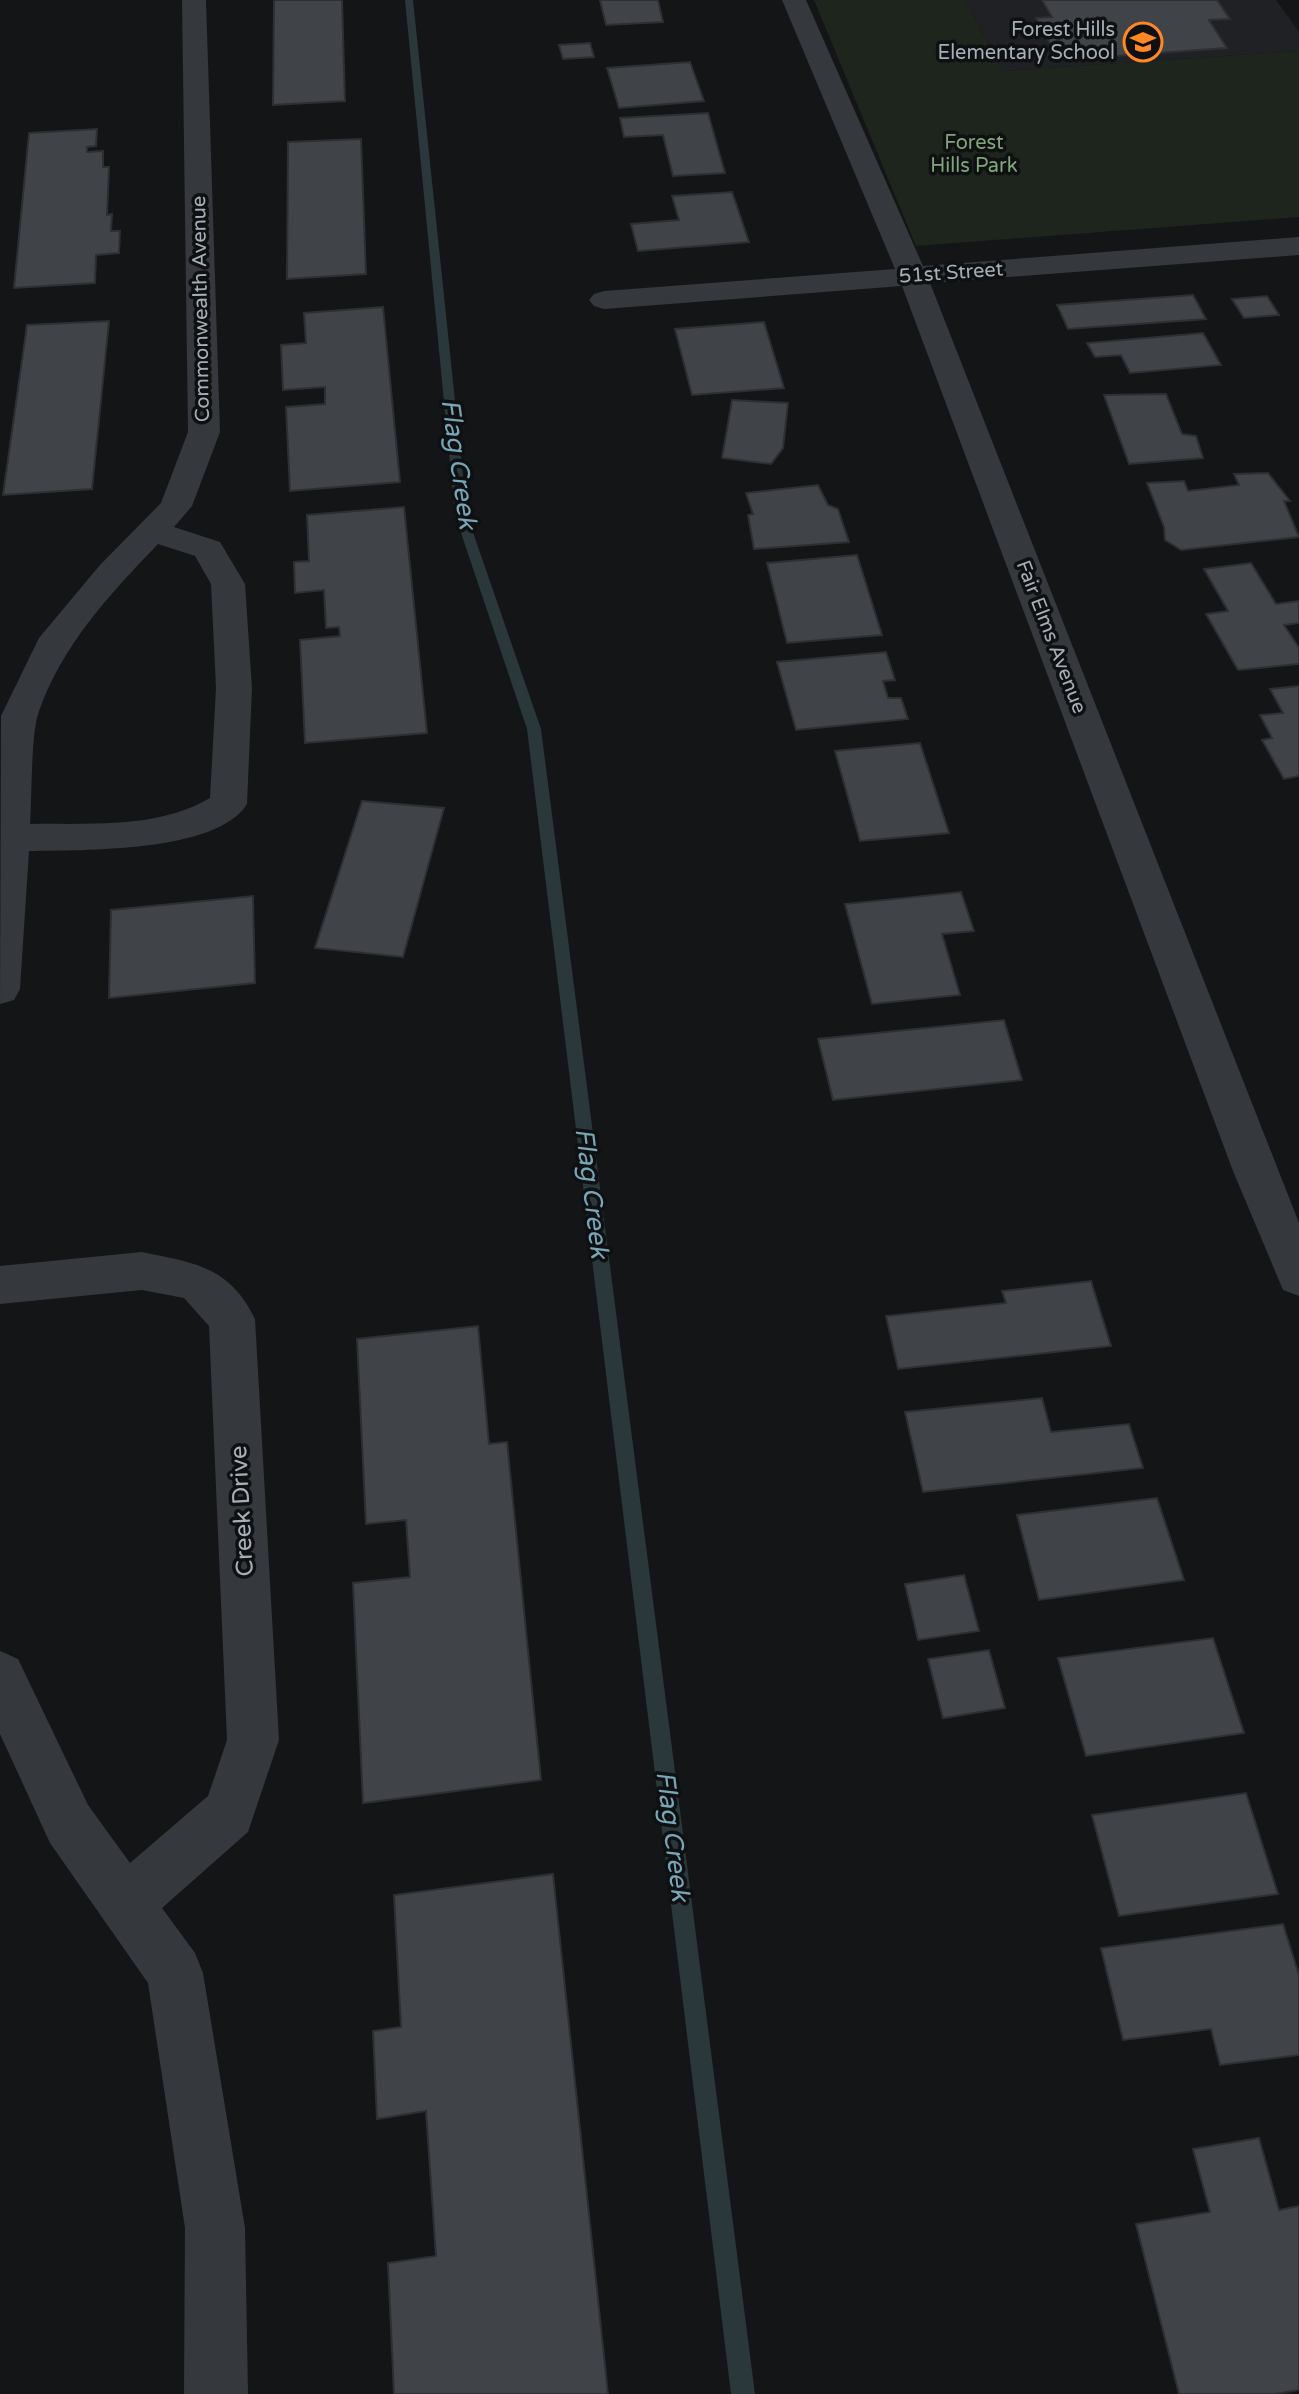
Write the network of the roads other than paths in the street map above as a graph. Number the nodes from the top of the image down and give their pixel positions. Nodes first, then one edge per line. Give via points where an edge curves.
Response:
1 (194, 0) edge
2 (794, 0) edge
3 (1299, 246) edge
4 (913, 276) junction
5 (604, 300) dead end
6 (152, 531) junction
7 (10, 838) junction
8 (0, 989) edge
9 (1299, 1277) edge
10 (0, 1285) edge
11 (0, 1676) edge
12 (127, 1902) junction
13 (216, 2394) edge

1 - 6 street, Commonwealth Avenue via 204,432 176,506
2 - 4 street, Fair Elms Avenue
3 - 4 street, 51st Street
4 - 5 street, 51st Street
4 - 9 street, Fair Elms Avenue
6 - 7 street, Commonwealth Avenue via 51,646 19,716
6 - 7 street via 208,549 228,584 234,688 228,804 196,823 125,835
7 - 8 street, Commonwealth Avenue
10 - 12 street, Creek Drive via 142,1271 197,1282 232,1319 253,1740 229,1813
11 - 12 street via 69,1824
12 - 13 street via 175,1973 215,2228

